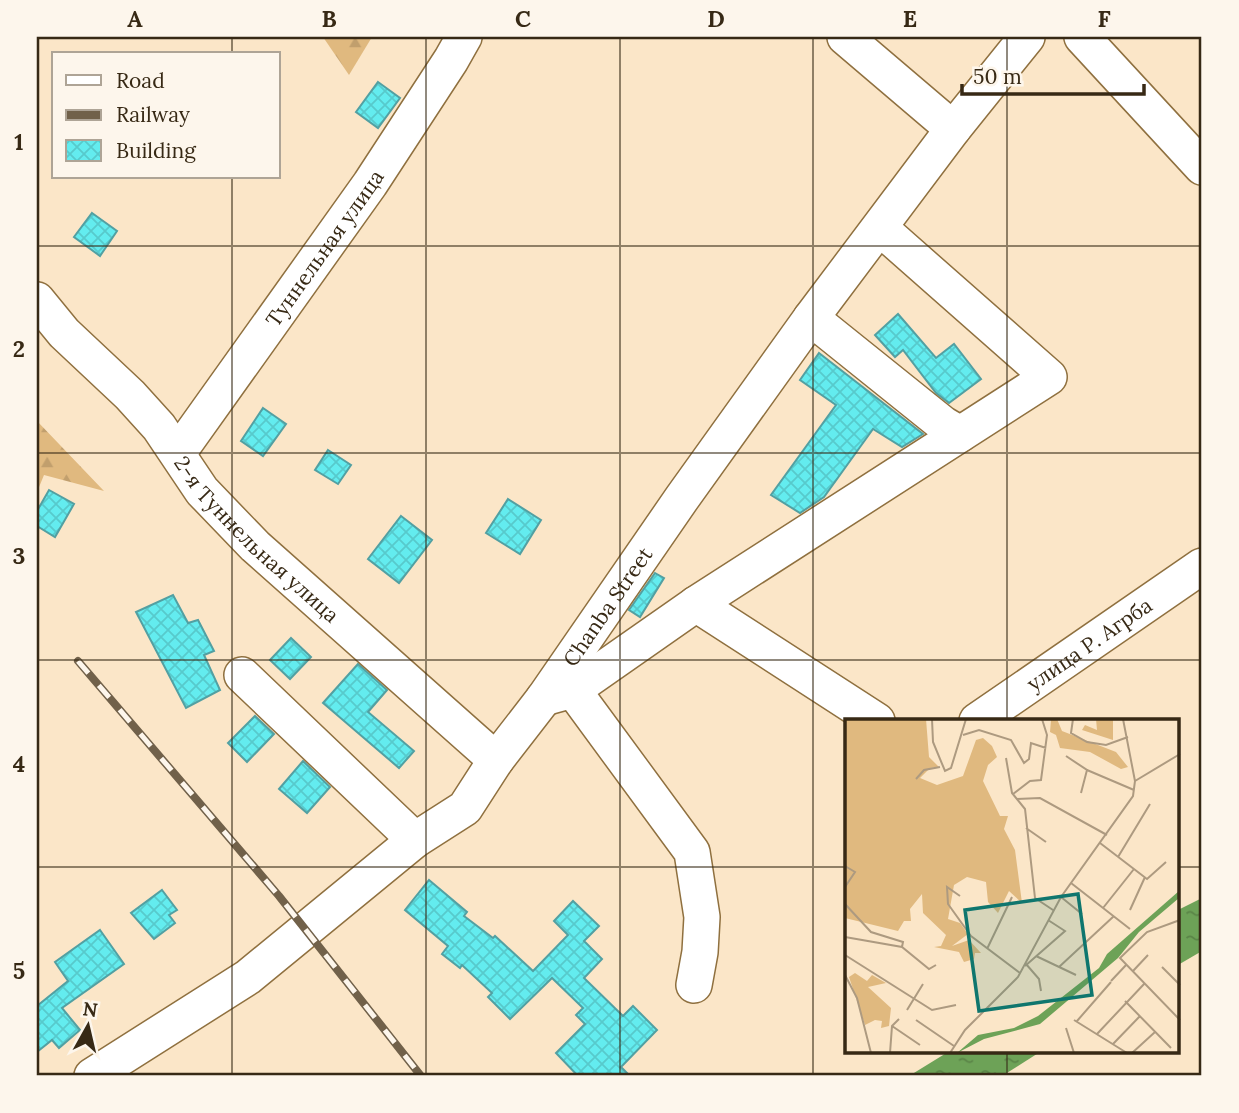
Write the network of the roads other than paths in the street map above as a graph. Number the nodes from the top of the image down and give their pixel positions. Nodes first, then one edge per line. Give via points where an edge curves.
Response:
1 (464, 37) edge
2 (845, 37) edge
3 (1027, 37) edge
4 (1082, 37) edge
5 (953, 129) junction
6 (1202, 167) edge
7 (880, 228) junction
8 (37, 300) edge
9 (811, 318) junction
10 (960, 434) junction
11 (178, 453) junction
12 (1202, 566) edge
13 (696, 604) junction
14 (242, 675) dead end
15 (561, 684) junction
16 (874, 719) edge
17 (980, 719) edge
18 (496, 760) junction
19 (415, 840) junction
20 (694, 985) dead end
21 (92, 1076) edge

1 - 11 street, Туннельная улица via 370,184
2 - 5 street
3 - 5 street, Chanba Street
4 - 6 street
5 - 7 street, Chanba Street
7 - 9 street, Chanba Street
7 - 10 street via 1049,377
8 - 11 street, 2-я Туннельная улица via 64,333 145,411
9 - 10 street
9 - 15 street, Chanba Street
10 - 13 street
11 - 18 street, 2-я Туннельная улица via 202,491 255,546
12 - 17 street, улица Р. Агрба
13 - 15 street
13 - 16 street
14 - 19 street
15 - 18 street, Chanba Street
15 - 20 street via 692,852 702,917
18 - 19 street, Chanba Street via 465,808
19 - 21 street, Chanba Street via 248,978

